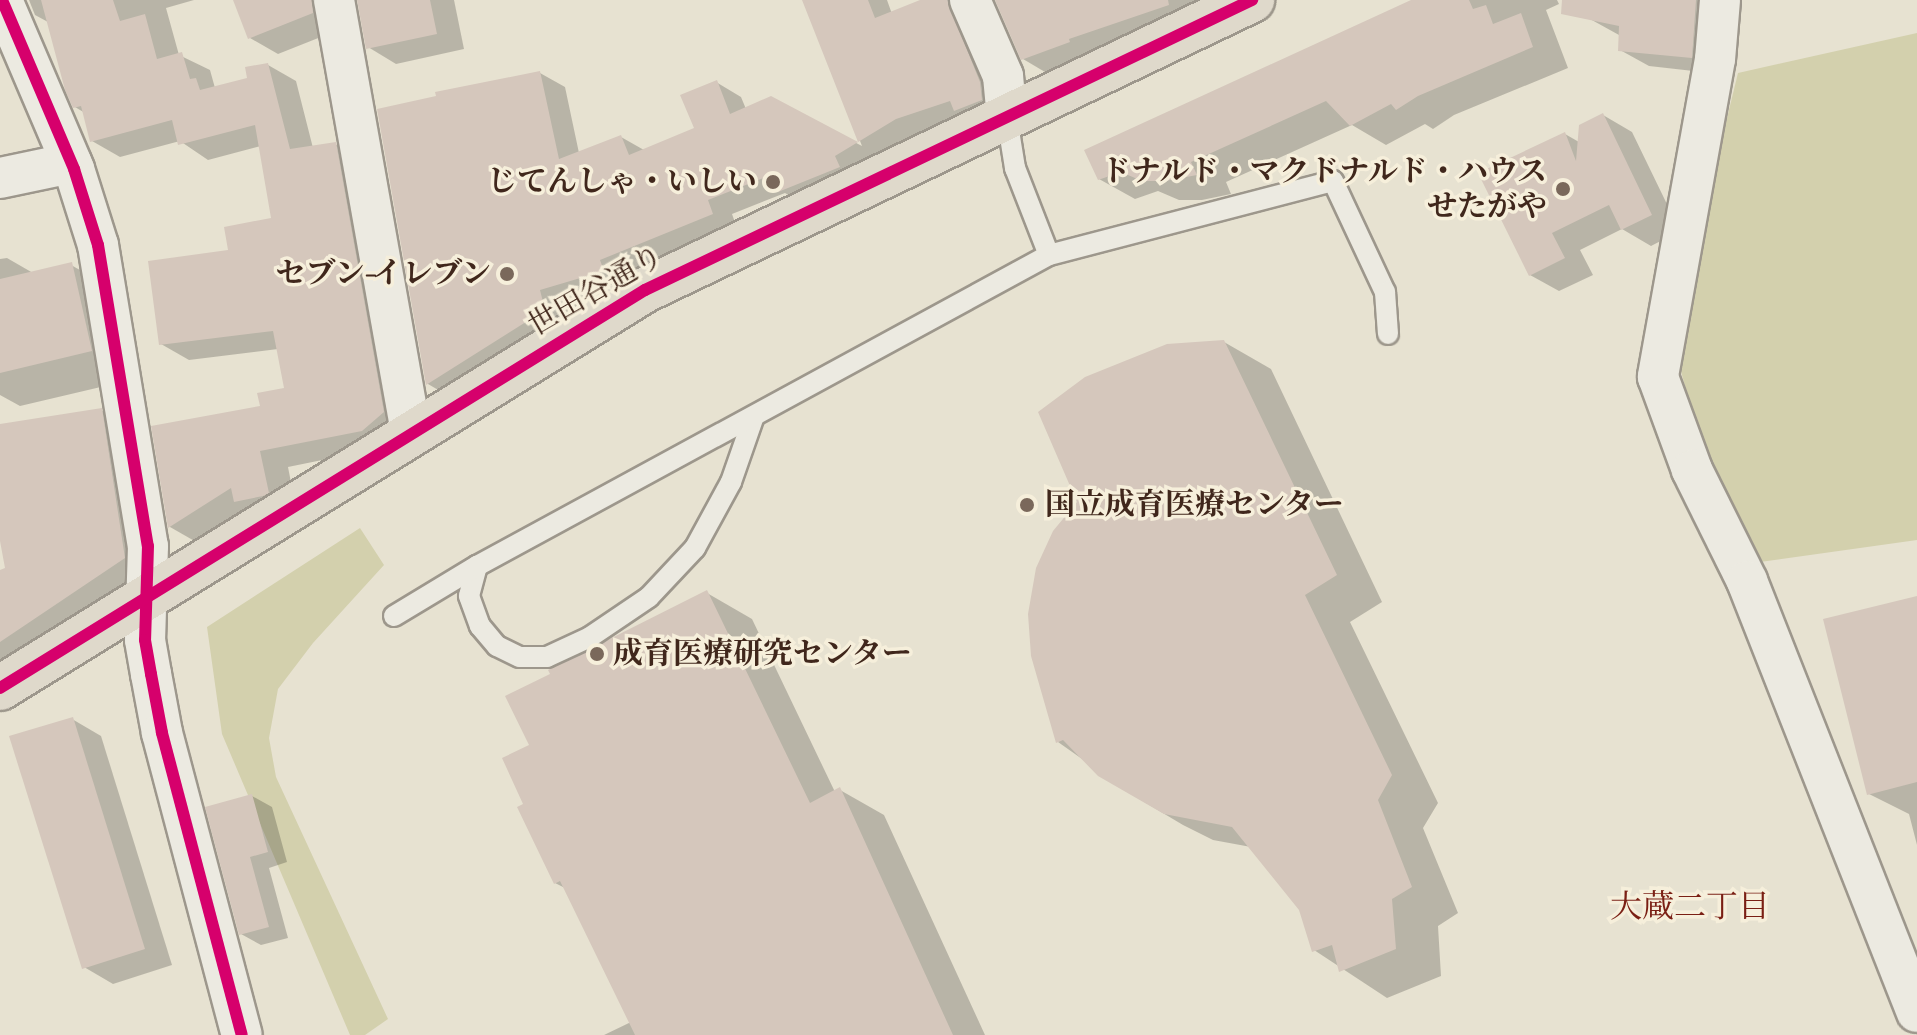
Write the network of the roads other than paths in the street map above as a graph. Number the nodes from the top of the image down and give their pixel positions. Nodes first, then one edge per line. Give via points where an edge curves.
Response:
1 (2, 0) edge
2 (334, 0) edge
3 (970, 0) edge
4 (1252, 0) edge
5 (1720, 0) edge
6 (1007, 118) junction
7 (71, 163) junction
8 (0, 178) edge
9 (1049, 255) junction
10 (1388, 334) dead end
11 (753, 419) junction
12 (411, 433) junction
13 (477, 566) junction
14 (145, 599) junction
15 (394, 616) dead end
16 (0, 688) edge
17 (1917, 1012) edge
18 (242, 1035) edge

1 - 7 street
2 - 12 street
3 - 6 street via 1003,76
4 - 6 main road, 世田谷通り
5 - 17 street via 1715,59 1658,377 1692,470 1747,581
6 - 9 lane via 1015,168
6 - 12 main road, 世田谷通り via 645,290
7 - 8 street
7 - 14 street via 100,260 148,546
9 - 10 lane via 1333,181 1385,292
9 - 11 lane
11 - 13 lane
11 - 13 lane via 731,482 695,548 649,597 590,637 547,657 520,657 497,646 480,626 469,596
12 - 14 main road, 世田谷通り
13 - 15 lane
14 - 16 main road, 世田谷通り
14 - 18 street via 145,640 162,733

